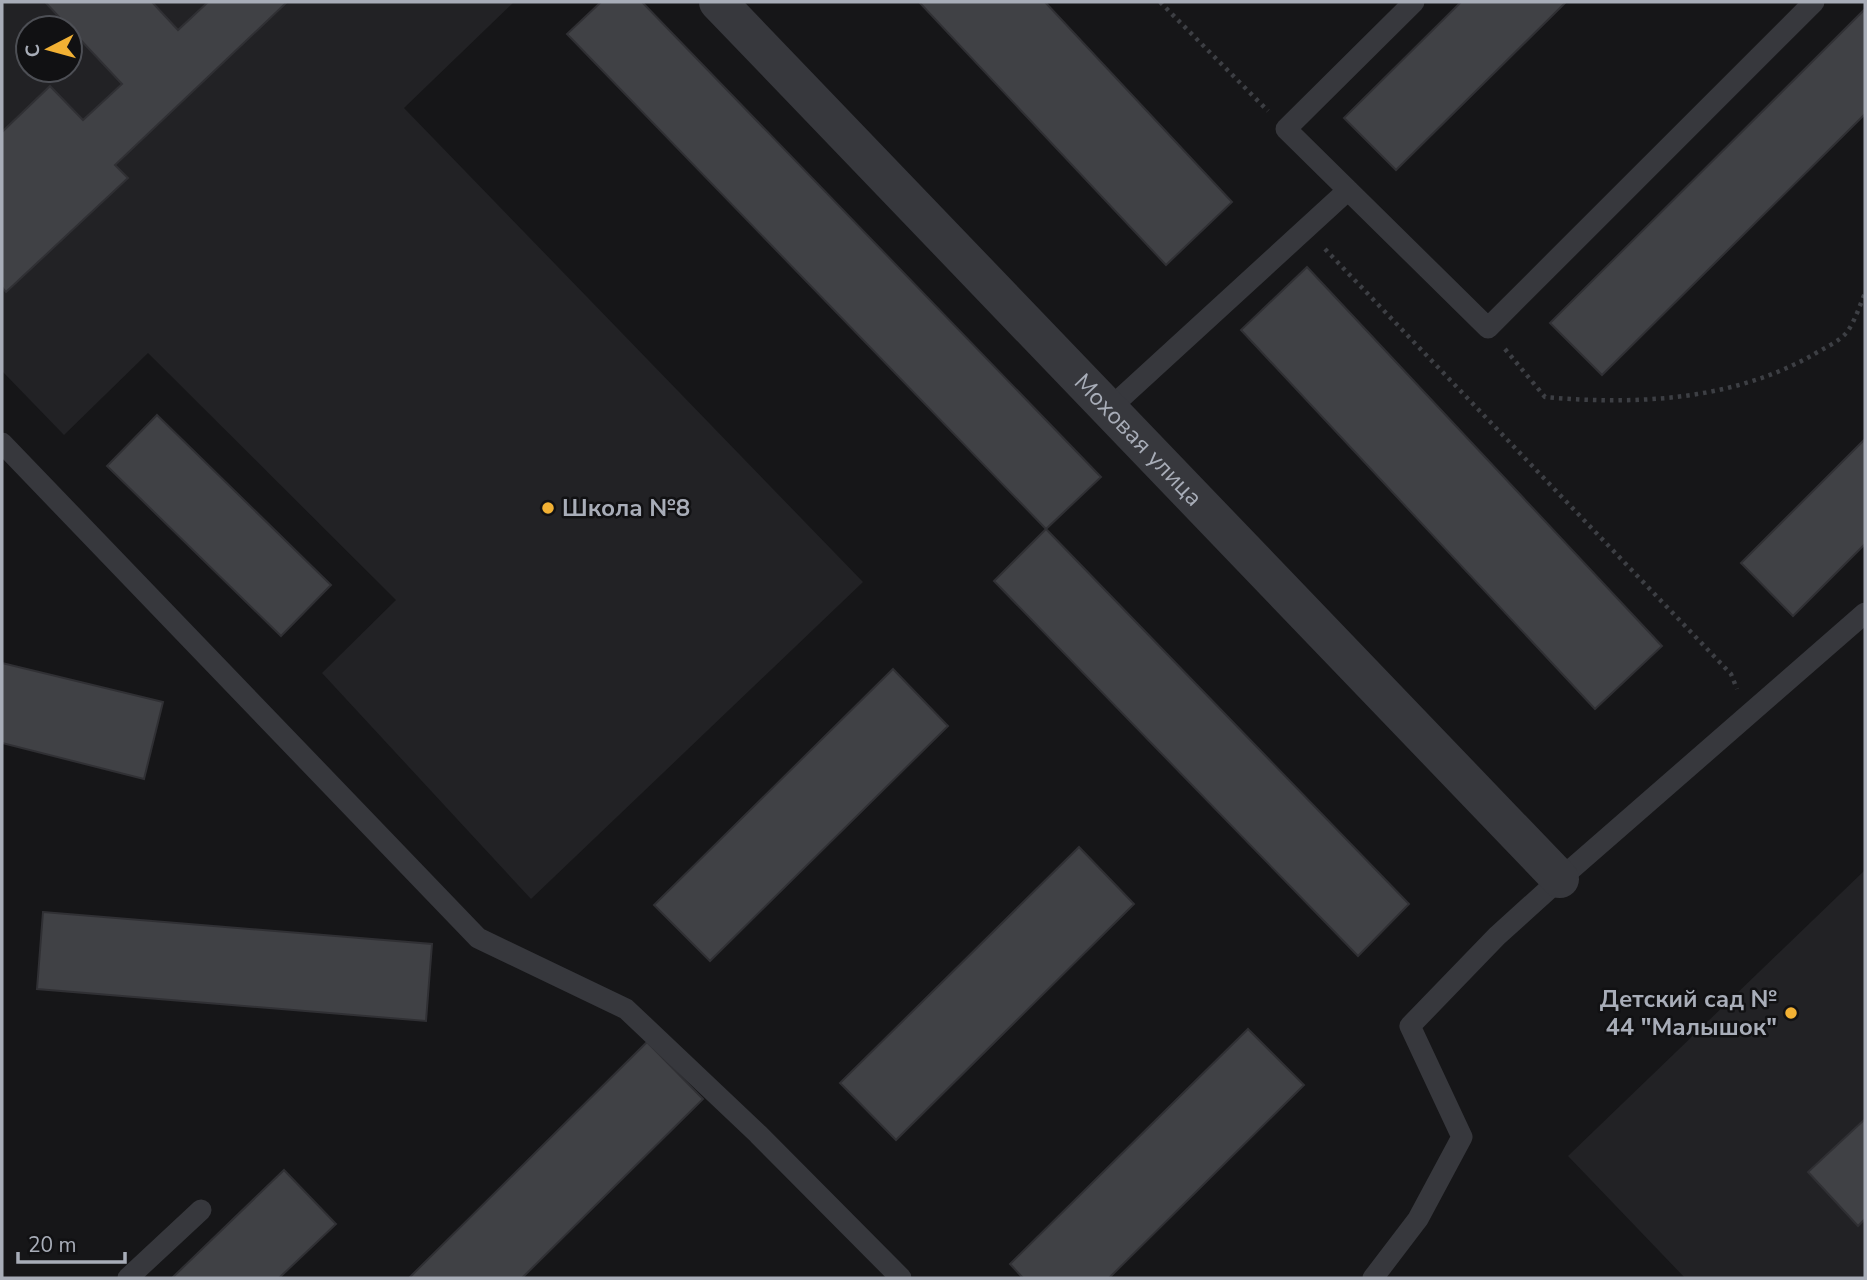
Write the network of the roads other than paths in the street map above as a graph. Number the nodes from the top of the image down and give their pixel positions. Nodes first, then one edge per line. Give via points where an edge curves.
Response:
1 (718, 2) edge
2 (1414, 2) edge
3 (1814, 2) edge
4 (1347, 191) junction
5 (1109, 409) junction
6 (2, 443) edge
7 (1865, 613) edge
8 (1560, 879) junction
9 (201, 1210) dead end
10 (128, 1278) edge
11 (901, 1278) edge
12 (1373, 1278) edge

1 - 5 street, Моховая улица
2 - 4 lane via 1286,129
3 - 4 lane via 1488,328
4 - 5 lane
5 - 8 street, Моховая улица
6 - 11 lane via 478,938 626,1009
7 - 8 lane
8 - 12 lane via 1410,1026 1462,1137 1418,1219
9 - 10 lane

